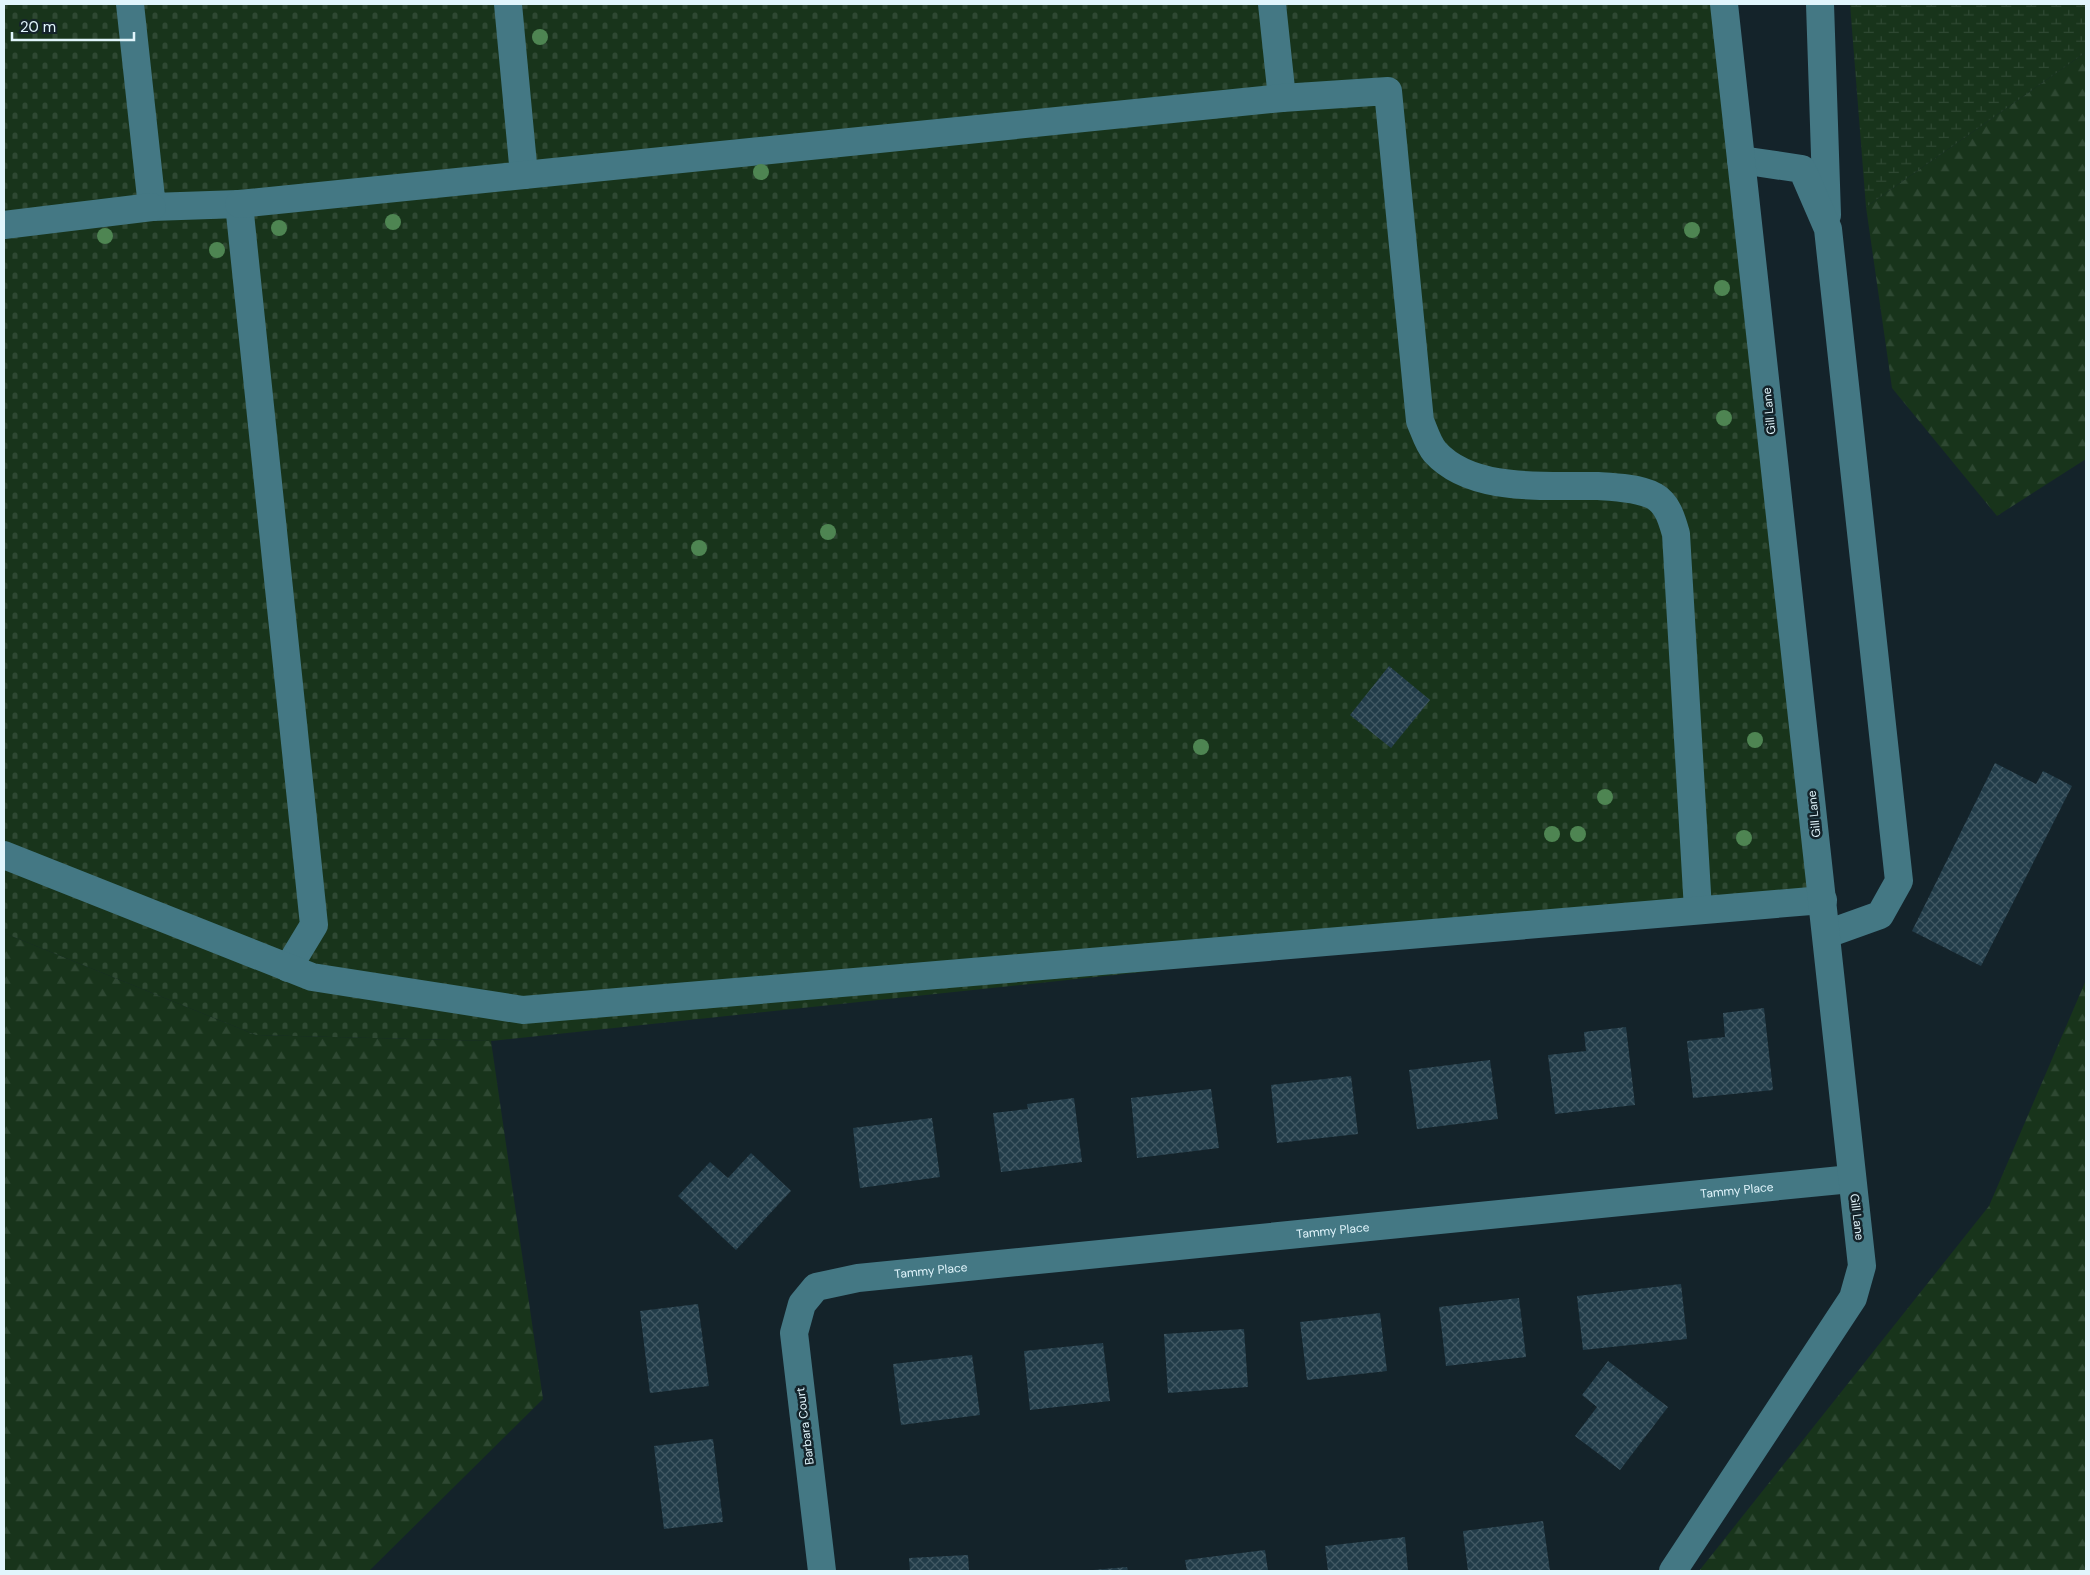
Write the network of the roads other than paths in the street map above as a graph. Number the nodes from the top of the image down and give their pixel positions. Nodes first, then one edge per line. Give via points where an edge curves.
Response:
1 (130, 4) edge
2 (508, 4) edge
3 (1272, 4) edge
4 (1724, 4) edge
5 (1820, 4) edge
6 (1282, 98) junction
7 (1741, 160) junction
8 (524, 175) junction
9 (239, 204) junction
10 (152, 207) junction
11 (4, 225) edge
12 (1828, 230) junction
13 (4, 855) edge
14 (1823, 900) junction
15 (1698, 910) junction
16 (1827, 934) junction
17 (288, 968) junction
18 (1852, 1179) junction
19 (816, 1287) joint
20 (822, 1571) edge
21 (1673, 1571) edge

1 - 10 street
2 - 8 street
3 - 6 street
4 - 7 street, Gill Lane
5 - 12 street
6 - 8 street
6 - 15 street via 1388,91 1420,421 1433,450 1451,467 1475,478 1496,483 1619,487 1654,496 1669,511 1676,534
7 - 12 street via 1802,169
7 - 14 street, Gill Lane
8 - 9 street
9 - 10 street
9 - 17 street via 314,925
10 - 11 street
12 - 16 street via 1899,881 1880,915
13 - 17 street
14 - 15 street
14 - 16 street, Gill Lane
15 - 17 street via 523,1010 312,977
16 - 18 street, Gill Lane
18 - 19 street, Tammy Place via 858,1278
18 - 21 street, Gill Lane via 1862,1266 1853,1298
19 - 20 street, Barbara Court via 802,1304 794,1333

